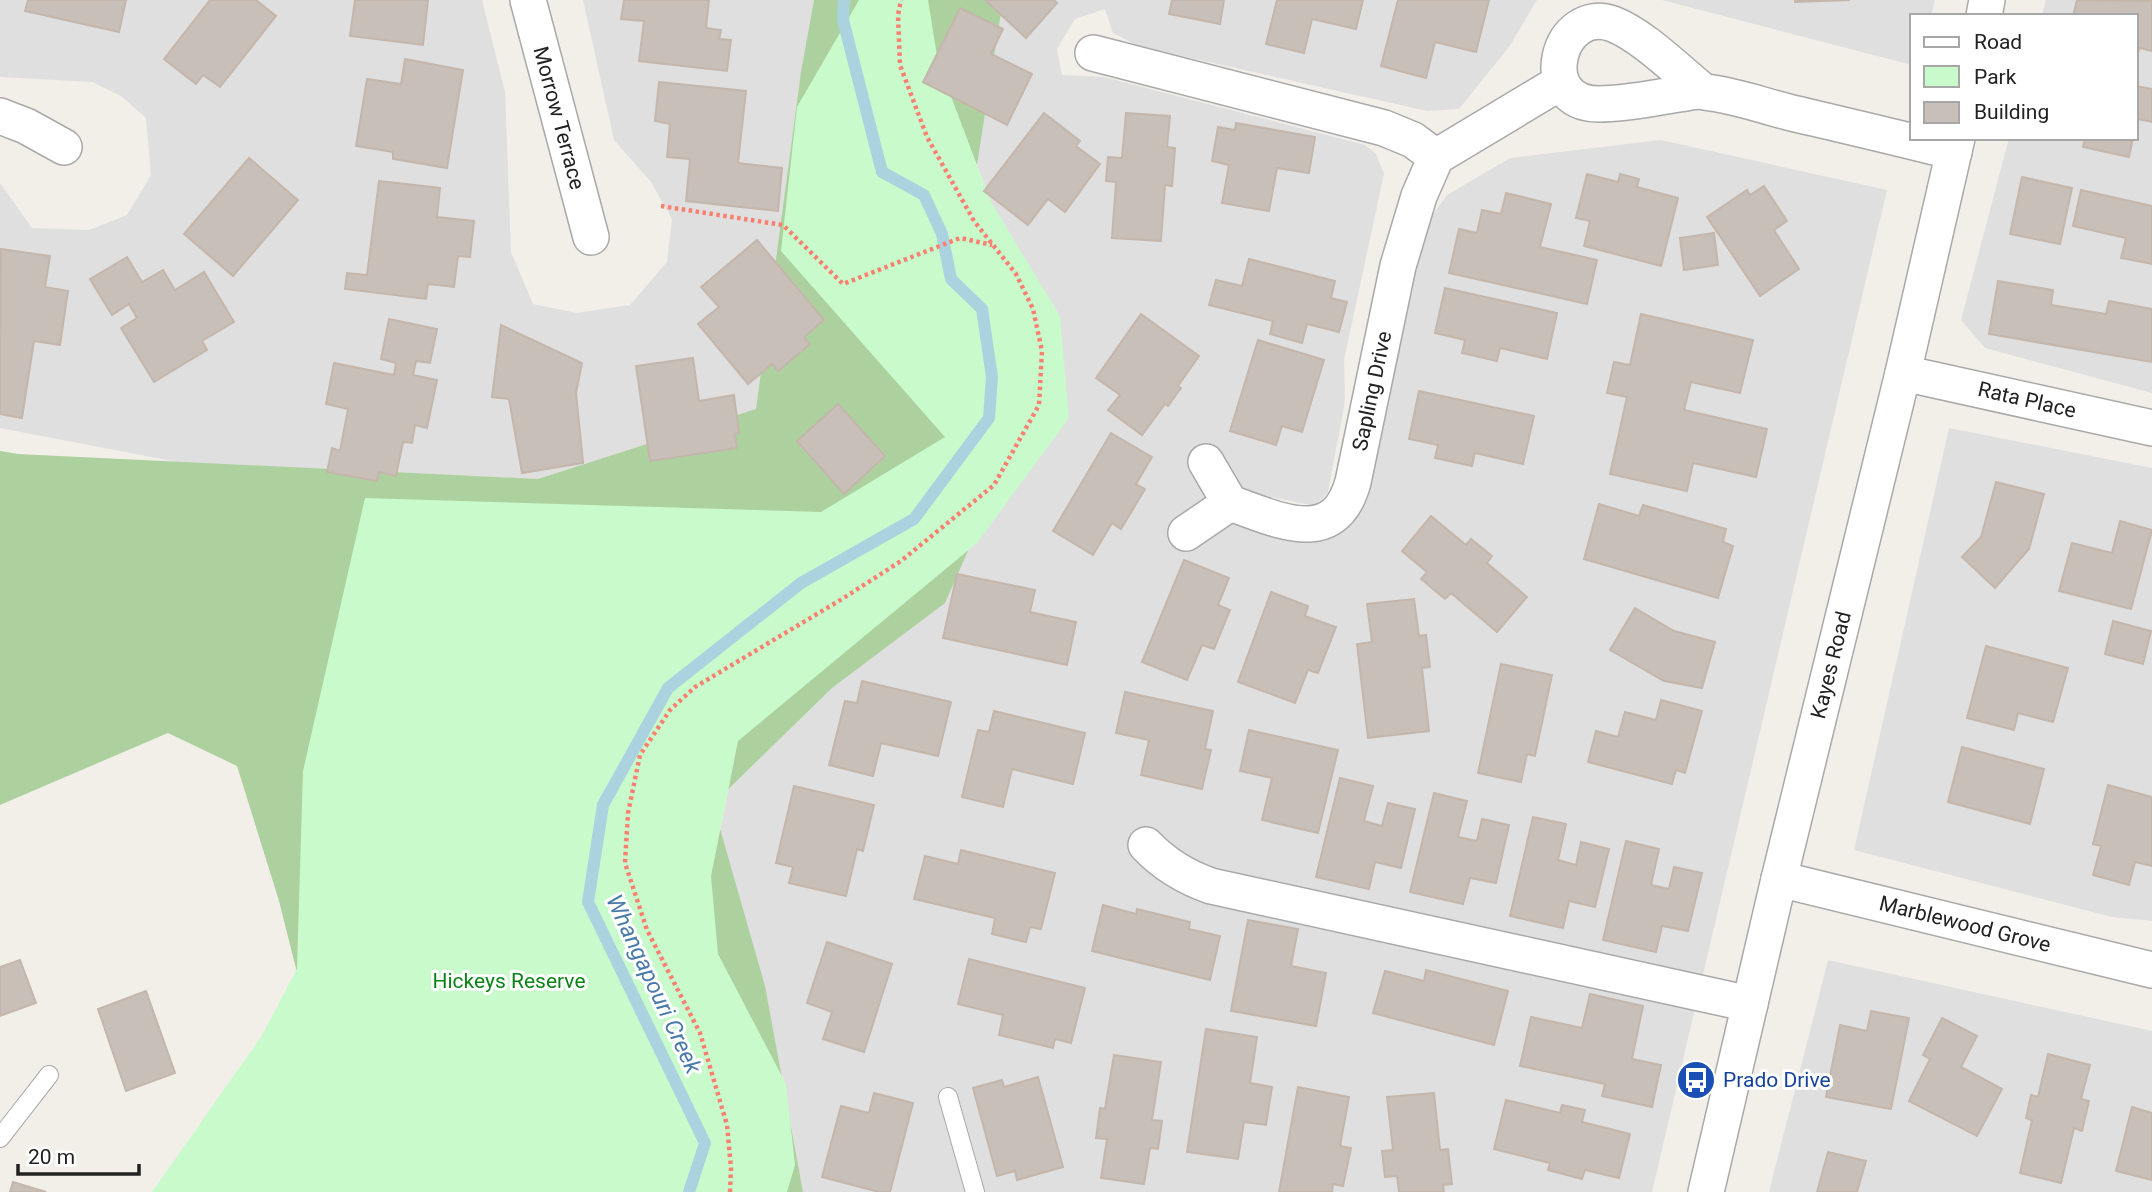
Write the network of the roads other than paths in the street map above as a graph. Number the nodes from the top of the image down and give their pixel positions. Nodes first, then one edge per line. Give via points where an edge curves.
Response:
1 (528, 0) edge
2 (1093, 53) dead end
3 (1561, 82) junction
4 (1703, 91) junction
5 (0, 116) edge
6 (1910, 135) edge
7 (1932, 140) edge
8 (1955, 145) edge
9 (64, 147) dead end
10 (1436, 157) junction
11 (591, 236) dead end
12 (1903, 373) junction
13 (2152, 428) edge
14 (1206, 461) dead end
15 (1230, 503) junction
16 (1186, 533) dead end
17 (1146, 845) dead end
18 (1779, 879) junction
19 (2152, 970) edge
20 (1750, 1004) junction
21 (49, 1075) dead end
22 (948, 1097) dead end
23 (0, 1138) edge
24 (975, 1192) edge
25 (1706, 1192) edge

1 - 11 street, Morrow Terrace
2 - 10 street via 1384,128 1413,140
3 - 4 street via 1569,94 1590,104
3 - 4 street via 1559,57 1570,36 1590,22 1603,21 1629,32
3 - 10 street
4 - 6 street
5 - 9 street
7 - 8 street
8 - 12 street, Kayes Road
10 - 15 street, Sapling Drive via 1398,266 1349,496 1333,517 1310,525
12 - 13 street, Rata Place
12 - 18 street, Kayes Road
14 - 15 street
15 - 16 street
17 - 20 street via 1177,872 1211,886
18 - 19 street, Marblewood Grove
18 - 20 street, Kayes Road
20 - 25 street, Kayes Road
21 - 23 lane
22 - 24 lane

